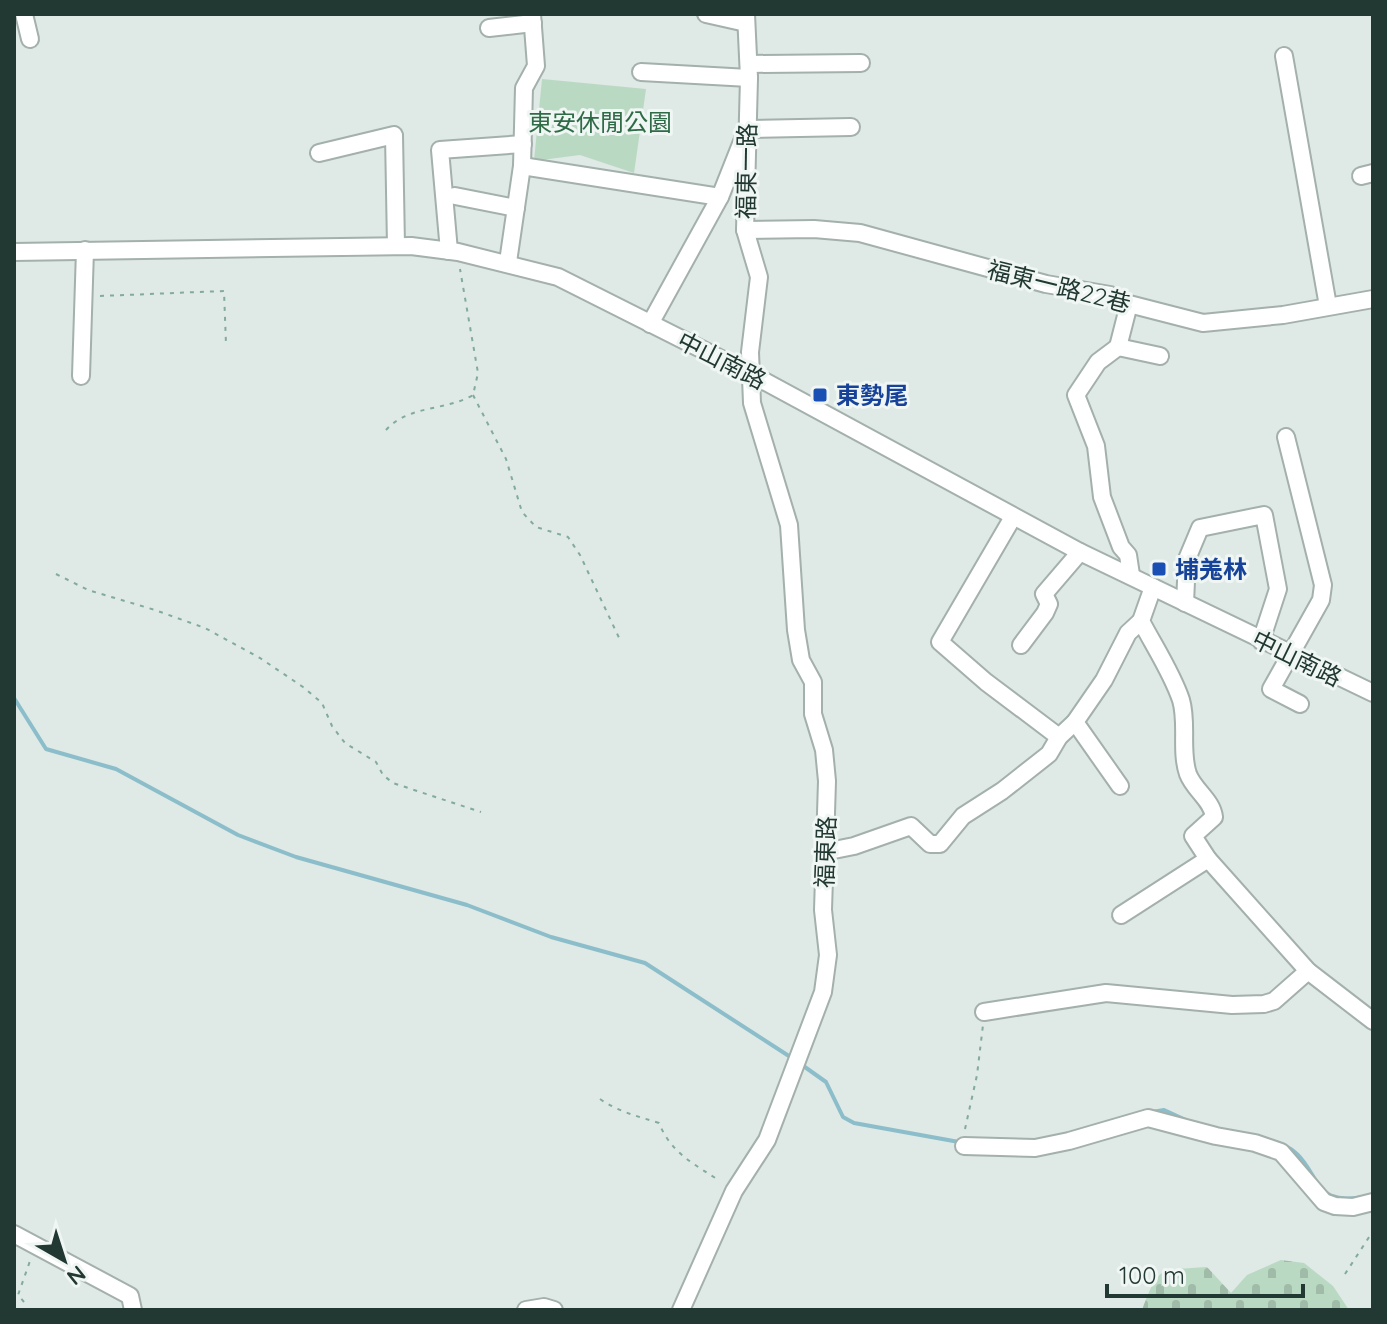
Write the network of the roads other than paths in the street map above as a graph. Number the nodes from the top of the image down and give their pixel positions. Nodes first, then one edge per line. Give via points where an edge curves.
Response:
1 (24, 14) edge
2 (706, 14) edge
3 (746, 18) edge
4 (532, 19) edge
5 (489, 28) dead end
6 (30, 39) dead end
7 (1284, 56) dead end
8 (861, 63) dead end
9 (749, 71) junction
10 (641, 72) dead end
11 (851, 127) dead end
12 (747, 129) junction
13 (523, 144) junction
14 (319, 153) dead end
15 (522, 166) junction
16 (455, 196) dead end
17 (720, 197) junction
18 (516, 208) junction
19 (745, 230) junction
20 (396, 246) junction
21 (85, 250) junction
22 (454, 251) junction
23 (14, 252) edge
24 (508, 262) junction
25 (1373, 299) edge
26 (1129, 304) junction
27 (1328, 306) junction
28 (650, 324) junction
29 (1118, 347) junction
30 (1160, 356) dead end
31 (751, 374) junction
32 (81, 376) dead end
33 (1286, 437) dead end
34 (1013, 517) junction
35 (1080, 552) junction
36 (1131, 575) junction
37 (1153, 587) junction
38 (1185, 603) junction
39 (1141, 621) junction
40 (1261, 641) junction
41 (1021, 645) dead end
42 (1292, 656) junction
43 (1373, 693) edge
44 (1300, 704) dead end
45 (1075, 722) junction
46 (1059, 737) junction
47 (1120, 786) dead end
48 (824, 852) junction
49 (1208, 859) junction
50 (1121, 915) dead end
51 (1308, 971) junction
52 (984, 1012) road end
53 (1373, 1021) edge
54 (965, 1138) road end
55 (1373, 1202) edge
56 (14, 1234) edge
57 (133, 1310) edge
58 (526, 1310) edge
59 (554, 1310) edge
60 (681, 1310) edge

1 - 6 street
2 - 3 street
3 - 9 street, 福東一路
4 - 5 street
4 - 13 street via 536,66 524,88
7 - 27 street
8 - 9 street
9 - 10 street
9 - 12 street, 福東一路
11 - 12 street
12 - 17 street
12 - 19 street, 福東一路
13 - 15 street
13 - 22 street via 440,150
14 - 20 street via 394,135
15 - 17 street
15 - 18 street
16 - 18 street
17 - 28 street
18 - 24 street
19 - 26 street, 福東一路22巷 via 860,233
19 - 31 street, 福東一路 via 759,277
20 - 21 street, 中山南路
20 - 22 street, 中山南路
21 - 23 street, 中山南路
21 - 32 street
22 - 24 street, 中山南路
24 - 28 street, 中山南路 via 558,277
25 - 27 street, 福東一路22巷
26 - 27 street, 福東一路22巷 via 1203,323
26 - 29 street
28 - 31 street, 中山南路
29 - 30 street
29 - 36 street via 1098,362 1076,395 1096,446 1102,497 1128,555
31 - 34 street, 中山南路
31 - 48 street, 福東路 via 752,403 789,525 796,630 801,660 813,682 813,714 824,750
33 - 42 street via 1323,585 1321,600
34 - 35 street, 中山南路
34 - 46 street via 940,642
35 - 36 street, 中山南路
35 - 41 street via 1044,594 1049,604 1045,613
36 - 37 street, 中山南路
37 - 38 street, 中山南路
37 - 39 street
38 - 40 street, 中山南路
38 - 40 street via 1187,559 1200,528 1264,515 1278,589
39 - 45 street via 1128,633
39 - 49 street via 1181,700 1191,781 1213,810 1214,817 1193,836
40 - 42 street, 中山南路
42 - 43 street, 中山南路
42 - 44 street via 1271,689
45 - 46 street
45 - 47 street
46 - 48 street via 1049,754 963,816 940,844 930,844 911,826
48 - 60 street, 福東路 via 828,955 823,992 767,1140 734,1191
49 - 50 street
49 - 51 street
51 - 52 street via 1264,1004 1106,993
51 - 53 street
54 - 55 street via 1035,1148 1148,1118 1281,1152 1324,1202 1353,1207
56 - 57 street via 130,1296
58 - 59 street

